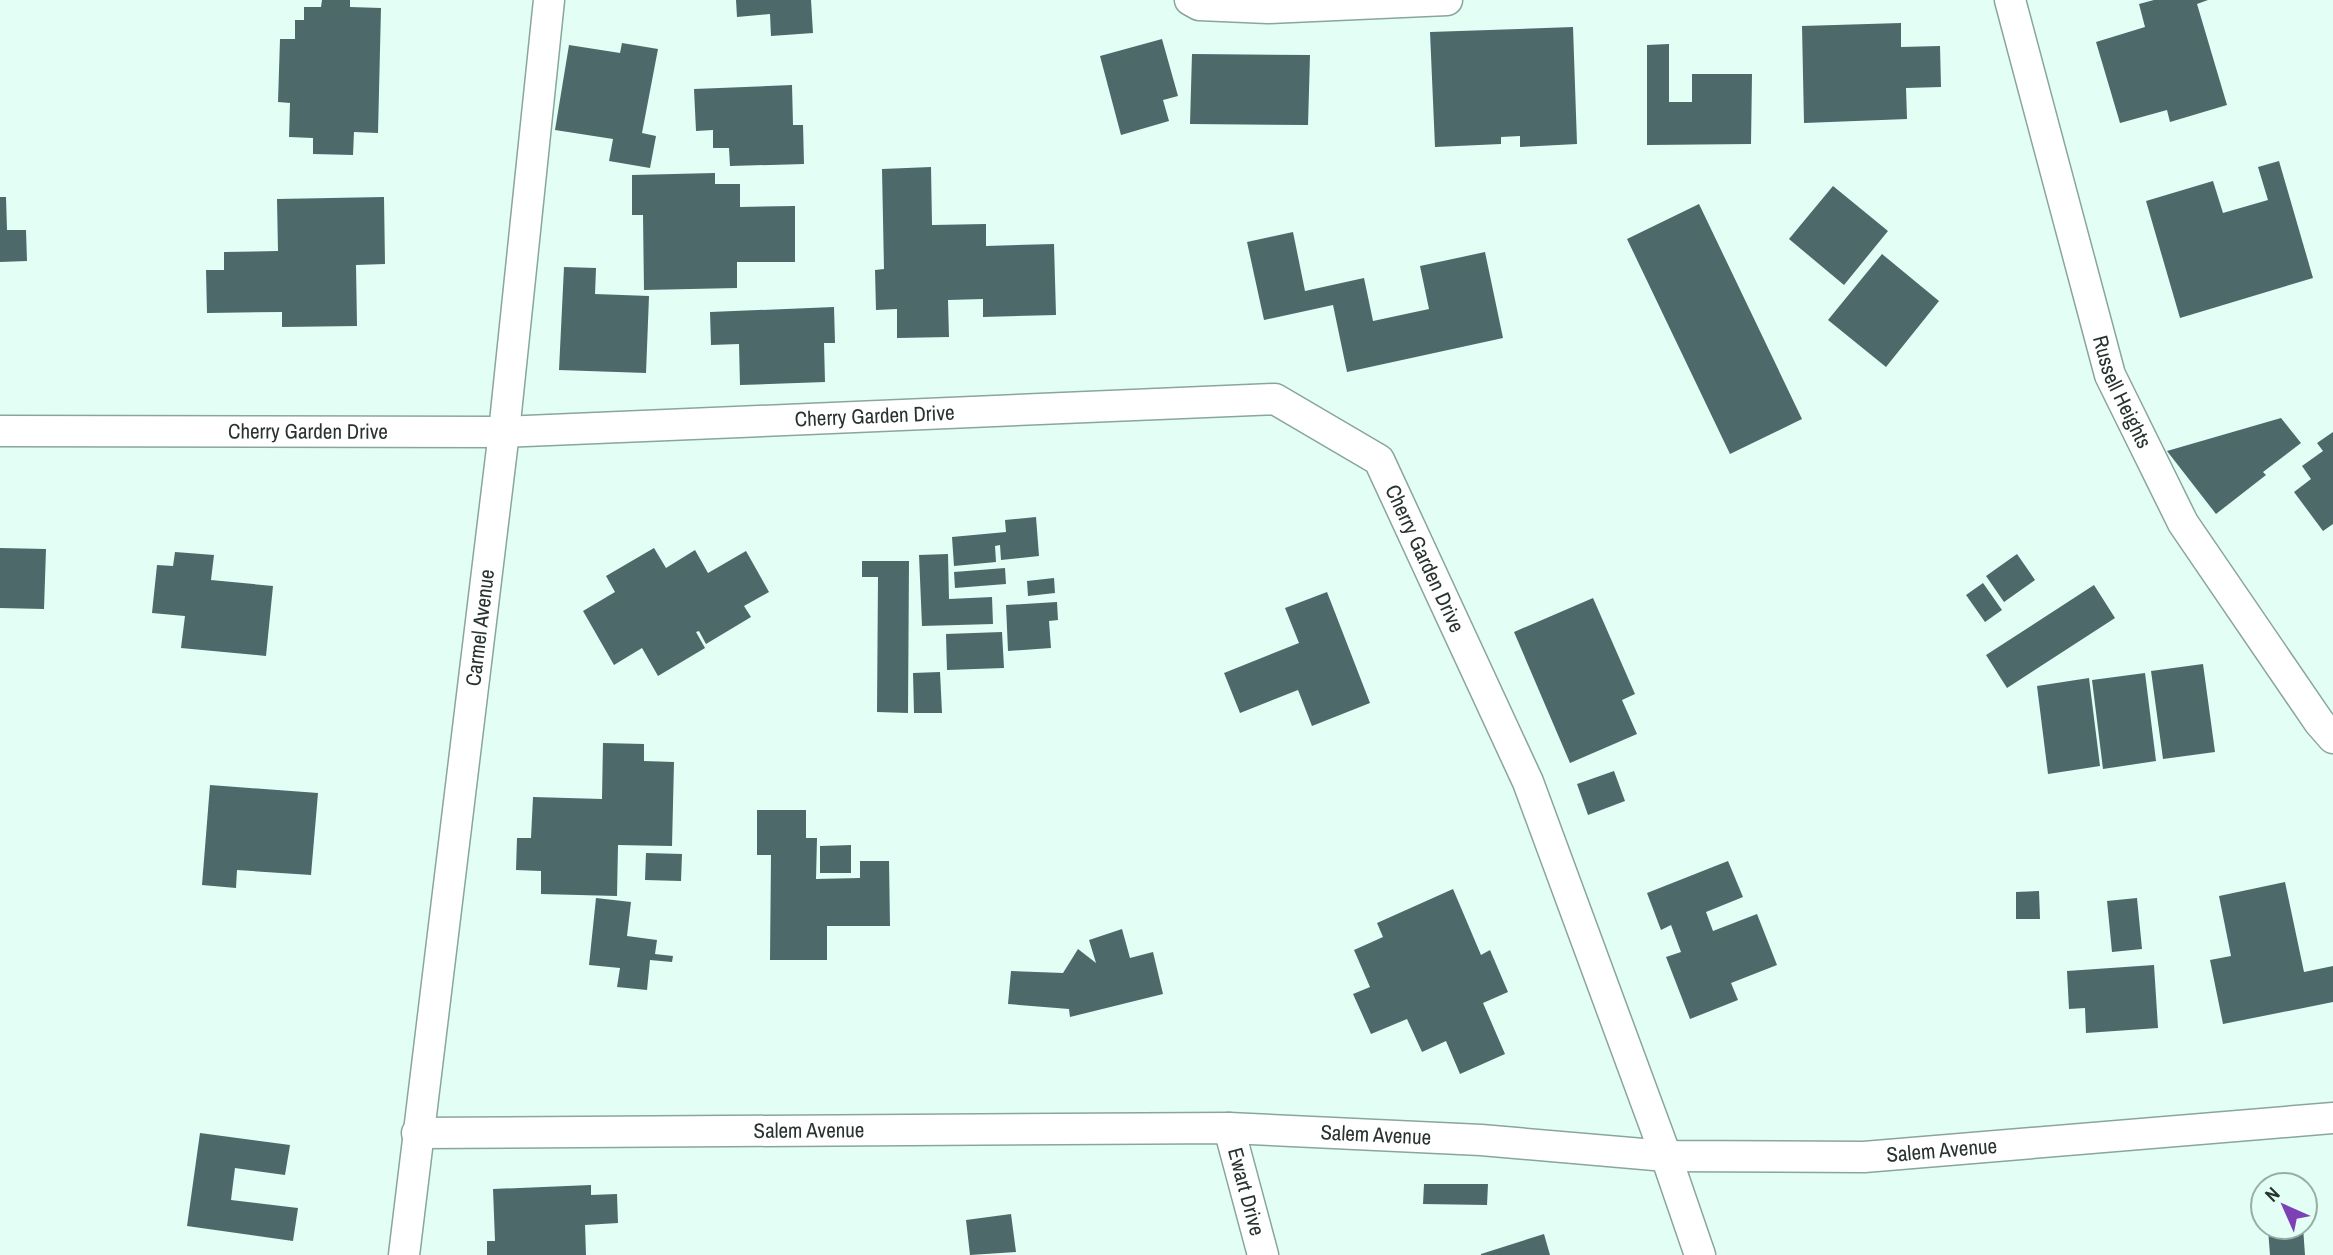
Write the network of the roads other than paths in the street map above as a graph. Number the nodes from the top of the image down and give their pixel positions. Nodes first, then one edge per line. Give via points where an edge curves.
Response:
1 (549, 0) edge
2 (1190, 0) edge
3 (1447, 0) edge
4 (2010, 0) edge
5 (0, 430) edge
6 (504, 432) junction
7 (2328, 724) edge
8 (2333, 1118) edge
9 (1229, 1128) junction
10 (417, 1133) junction
11 (1666, 1156) junction
12 (404, 1255) edge
13 (1263, 1255) edge
14 (1700, 1255) edge

1 - 6 street, Carmel Avenue
2 - 3 street via 1199,5 1268,8
4 - 7 street, Russell Heights via 2110,375 2183,523
5 - 6 street, Cherry Garden Drive
6 - 10 street, Carmel Avenue
6 - 11 street, Cherry Garden Drive via 1275,399 1379,460 1528,782
8 - 11 street, Salem Avenue via 1864,1157
9 - 10 street, Salem Avenue
9 - 11 street, Salem Avenue via 1481,1140
9 - 13 street, Ewart Drive
10 - 12 street, Carmel Avenue
11 - 14 street, Cherry Garden Drive

